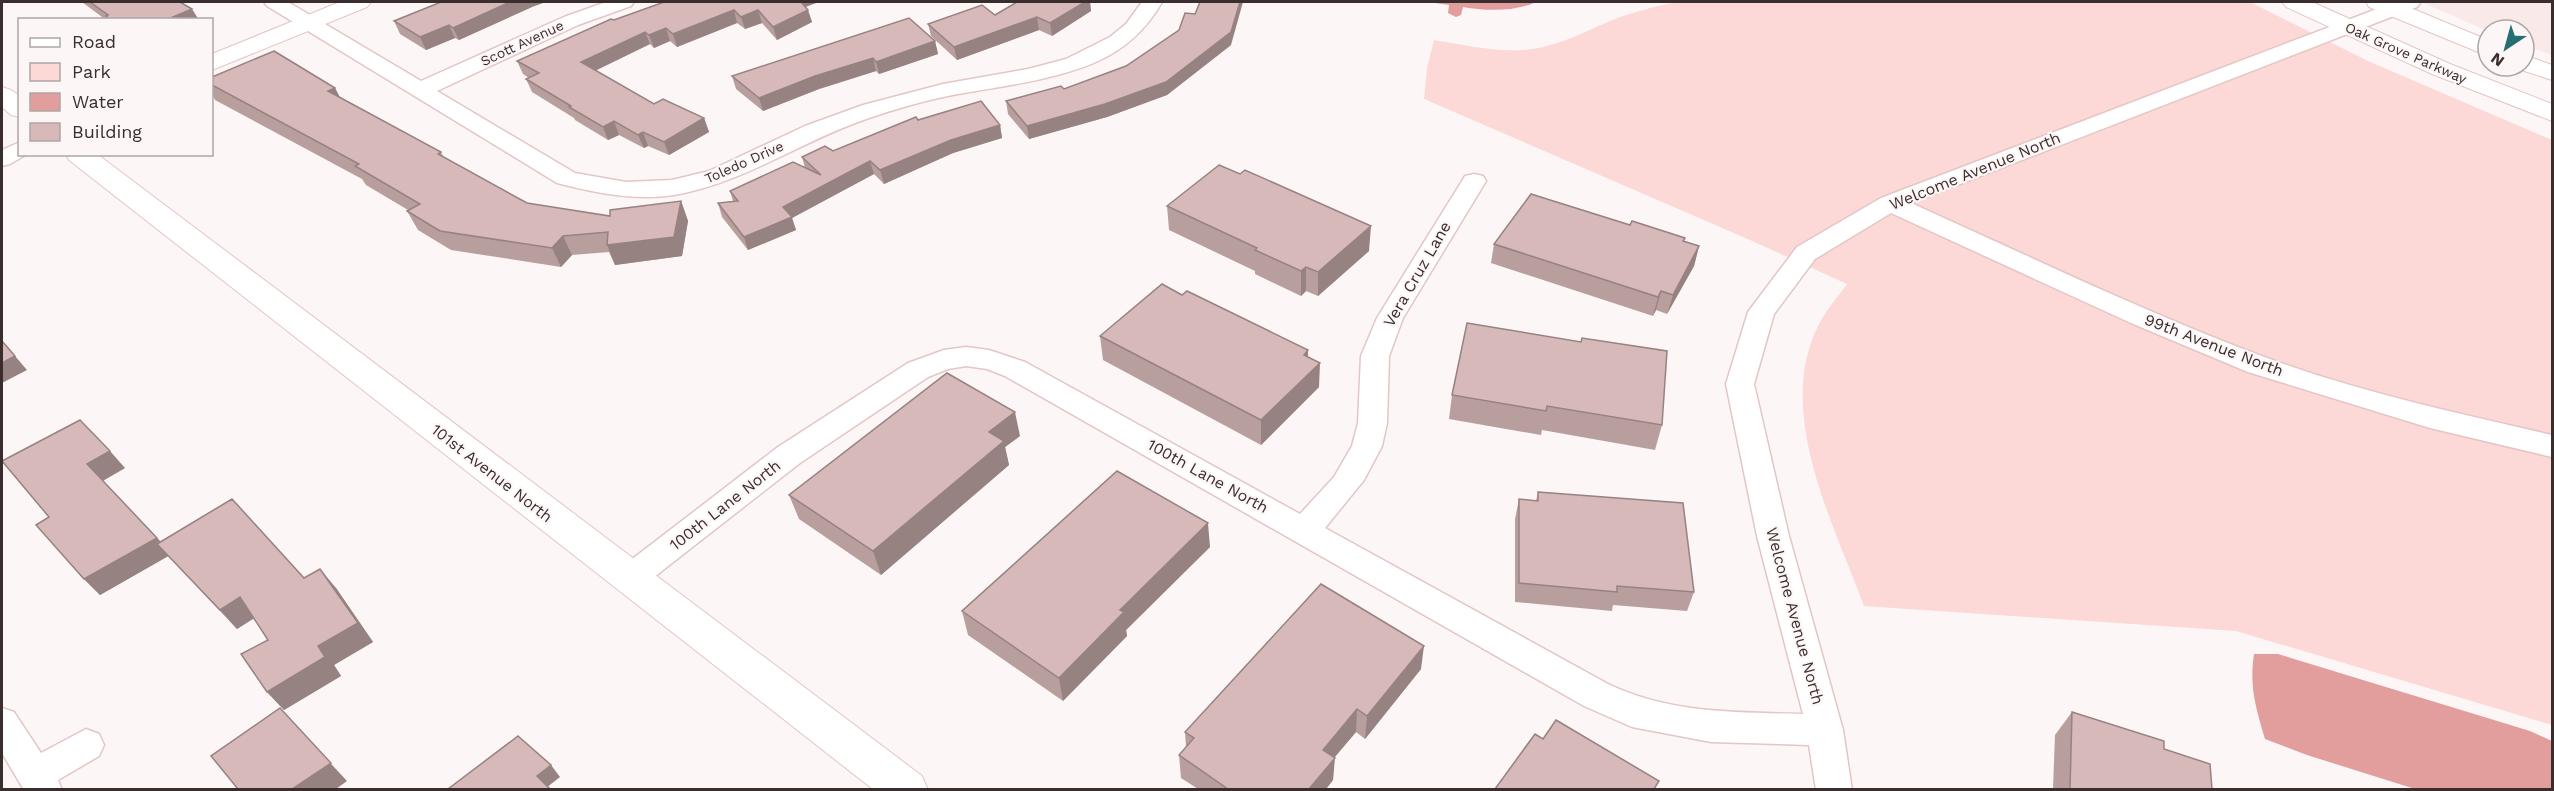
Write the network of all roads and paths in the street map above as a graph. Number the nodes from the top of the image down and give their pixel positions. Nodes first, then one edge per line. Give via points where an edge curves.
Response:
1 (274, 2) edge
2 (359, 2) edge
3 (624, 2) edge
4 (1152, 2) edge
5 (2294, 2) edge
6 (2394, 5) edge
7 (309, 22) junction
8 (2346, 27) junction
9 (2476, 43) edge
10 (213, 63) edge
11 (2536, 67) edge
12 (2553, 73) edge
13 (421, 90) junction
14 (2, 95) edge
15 (18, 107) edge
16 (2553, 113) edge
17 (18, 142) edge
18 (2, 146) edge
19 (18, 150) edge
20 (82, 156) edge
21 (2, 159) edge
22 (1474, 181) dead end
23 (1890, 203) junction
24 (2553, 446) edge
25 (1305, 530) junction
26 (629, 579) junction
27 (2, 723) edge
28 (1824, 730) junction
29 (86, 745) dead end
30 (39, 782) edge
31 (906, 789) edge
32 (1834, 789) edge

1 - 7 street, Toledo Drive
2 - 7 street
3 - 13 street, Scott Avenue via 571,21
4 - 13 street, Toledo Drive via 1127,35 1063,68 961,86 884,106 805,134 715,177 654,190 596,186 566,178
5 - 8 street, Oak Grove Parkway
6 - 8 street, Welcome Avenue North
6 - 9 street
7 - 10 street
7 - 13 street, Toledo Drive
8 - 16 street, Oak Grove Parkway
8 - 23 street, Welcome Avenue North
11 - 12 street
14 - 15 street
17 - 18 street
19 - 21 street
20 - 26 street, 101st Avenue North
22 - 25 street, Vera Cruz Lane via 1381,339 1374,360 1371,431 1362,458 1346,484
23 - 24 street, 99th Avenue North via 2140,317 2258,365 2430,418
23 - 28 street, Welcome Avenue North via 1806,253 1761,312 1740,384 1773,536
25 - 26 street, 100th Lane North via 1015,369 978,357 956,356 918,370 789,455
25 - 28 street, 100th Lane North via 1632,712 1711,727
26 - 31 street, 101st Avenue North
27 - 30 street
28 - 32 street, Welcome Avenue North
29 - 30 street

